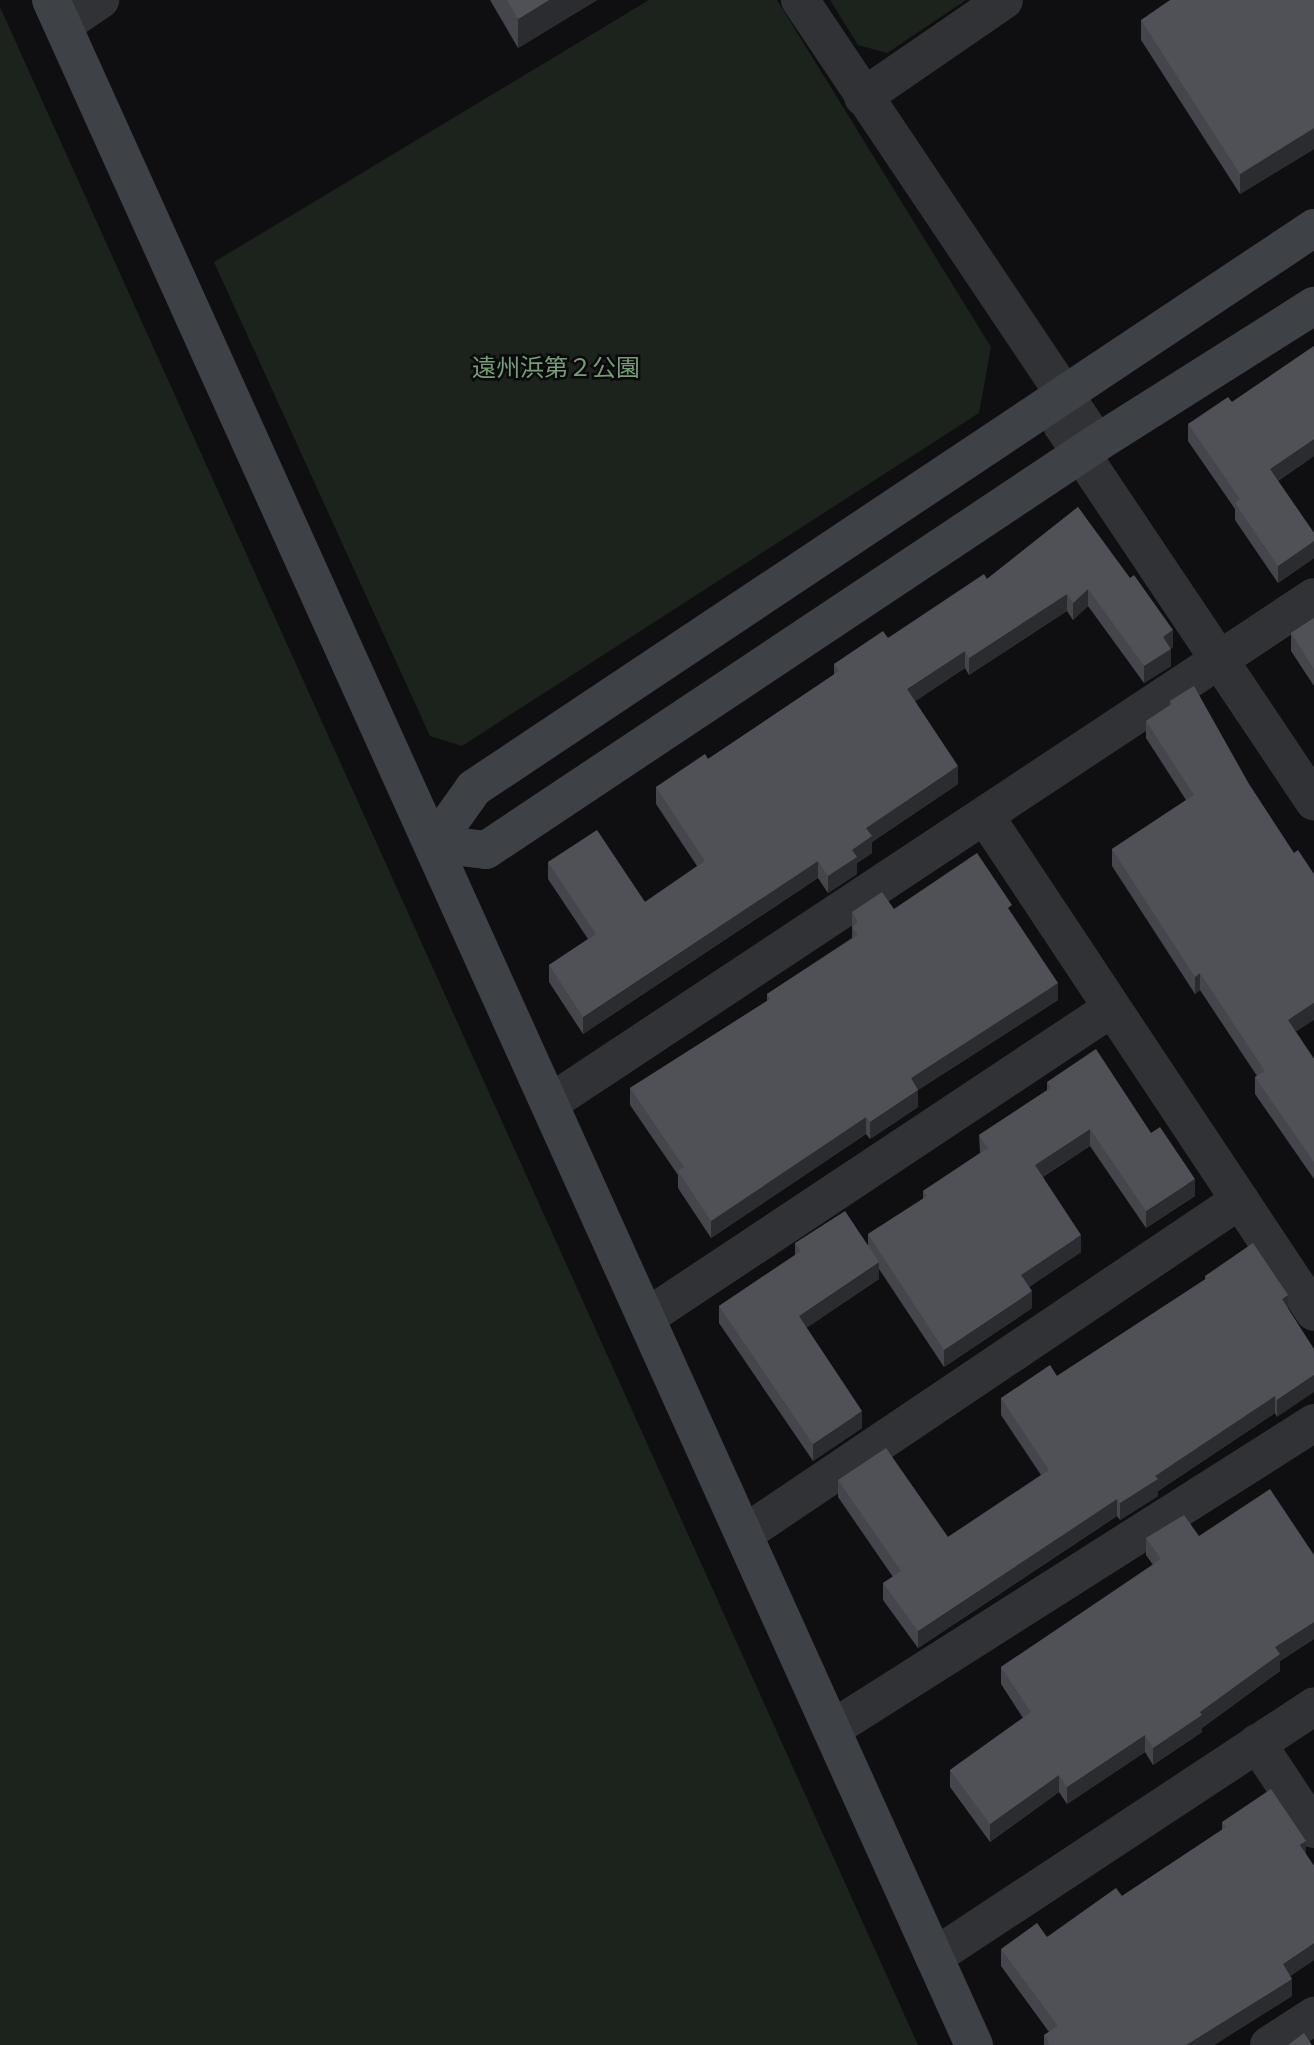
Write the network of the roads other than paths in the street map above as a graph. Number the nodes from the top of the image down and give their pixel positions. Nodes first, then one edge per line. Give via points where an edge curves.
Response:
1 (100, 0) edge
2 (800, 0) edge
3 (1004, 0) edge
4 (57, 12) edge
5 (863, 97) junction
6 (1314, 228) edge
7 (1314, 306) edge
8 (1057, 402) junction
9 (1089, 448) junction
10 (1314, 597) edge
11 (1219, 659) junction
12 (1314, 801) edge
13 (985, 816) junction
14 (434, 844) junction
15 (1112, 1008) junction
16 (550, 1103) junction
17 (1240, 1200) junction
18 (1314, 1312) edge
19 (647, 1317) junction
20 (1314, 1423) edge
21 (744, 1534) junction
22 (1314, 1706) edge
23 (832, 1729) junction
24 (1257, 1744) junction
25 (1314, 1829) edge
26 (934, 1957) junction
27 (1314, 2015) edge
28 (974, 2045) edge
29 (1269, 2045) edge

1 - 4 street
2 - 5 street
3 - 5 street
4 - 14 street
5 - 8 street
6 - 8 street
7 - 9 street
8 - 9 street
8 - 14 street via 474,788
9 - 11 street
9 - 14 street via 486,850
10 - 11 street
11 - 12 street
11 - 13 street
13 - 15 street
13 - 16 street
14 - 16 street
15 - 17 street
15 - 19 street
16 - 19 street
17 - 18 street
17 - 21 street
19 - 21 street
20 - 23 street
21 - 23 street
22 - 24 street
23 - 26 street
24 - 25 street
24 - 26 street
26 - 28 street
27 - 29 street

